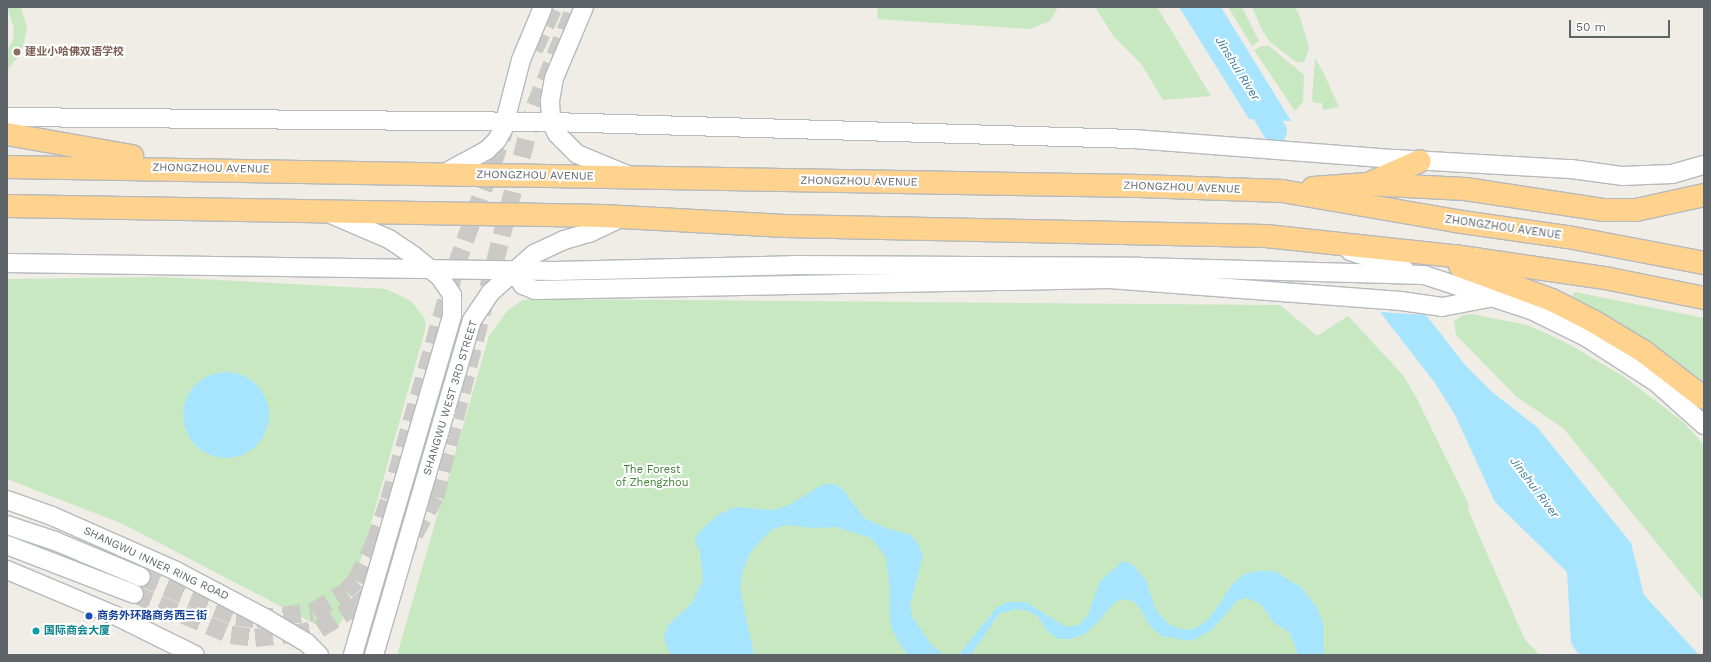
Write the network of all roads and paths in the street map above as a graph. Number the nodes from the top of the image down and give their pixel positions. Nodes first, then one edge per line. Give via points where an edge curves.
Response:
1 (543, 7) edge
2 (584, 7) edge
3 (7, 117) edge
4 (504, 121) junction
5 (551, 122) junction
6 (7, 134) edge
7 (1420, 161) junction
8 (1704, 165) edge
9 (7, 167) edge
10 (224, 169) junction
11 (443, 174) junction
12 (634, 178) junction
13 (1367, 184) junction
14 (1282, 191) junction
15 (1704, 195) edge
16 (7, 206) edge
17 (322, 211) junction
18 (623, 217) junction
19 (1323, 242) junction
20 (1423, 253) junction
21 (7, 263) edge
22 (1704, 263) edge
23 (431, 269) junction
24 (512, 270) junction
25 (1422, 275) junction
26 (1490, 298) junction
27 (1704, 298) edge
28 (1704, 398) edge
29 (1704, 425) edge
30 (7, 500) edge
31 (7, 525) edge
32 (7, 545) edge
33 (7, 570) edge
34 (141, 577) tunnel mouth
35 (134, 594) tunnel mouth
36 (195, 655) edge
37 (319, 655) edge
38 (353, 655) edge
39 (374, 655) edge

1 - 4 street via 521,60
2 - 5 street via 554,78 550,101
3 - 4 street
4 - 5 street
4 - 11 street via 497,140 487,150
5 - 7 street via 1134,139
5 - 12 street via 557,134 577,154
6 - 10 highway via 74,148
7 - 8 street via 1571,169 1622,176 1672,174
7 - 13 highway
9 - 10 highway, ZHONGZHOU AVENUE
10 - 11 highway, ZHONGZHOU AVENUE
11 - 12 highway, ZHONGZHOU AVENUE
12 - 14 highway, ZHONGZHOU AVENUE via 1140,186
13 - 14 highway
13 - 15 highway via 1465,189 1604,210 1636,210
14 - 22 highway, ZHONGZHOU AVENUE via 1455,221 1568,237
16 - 17 highway
17 - 18 highway
17 - 23 street, SHANGWU WEST 3RD STREET via 389,240
18 - 19 highway via 786,226 1266,236
18 - 24 street, SHANGWU WEST 3RD STREET via 589,234 564,240 534,254
19 - 20 highway
19 - 25 street
20 - 27 highway via 1605,278
20 - 28 highway via 1552,300 1594,321 1649,354
21 - 23 street
23 - 24 street
23 - 38 street, SHANGWU WEST 3RD STREET via 446,284 452,295 452,316
24 - 25 street via 808,265 1140,267
24 - 26 street via 523,285 535,290 1109,279 1401,301 1442,307
24 - 39 street, SHANGWU WEST 3RD STREET via 491,292 472,320
25 - 26 street
26 - 29 street via 1531,310 1613,353 1657,383
30 - 37 street, SHANGWU INNER RING ROAD via 52,516 176,571 265,618 307,643
31 - 34 street via 55,541
32 - 35 street
33 - 36 street via 114,615

